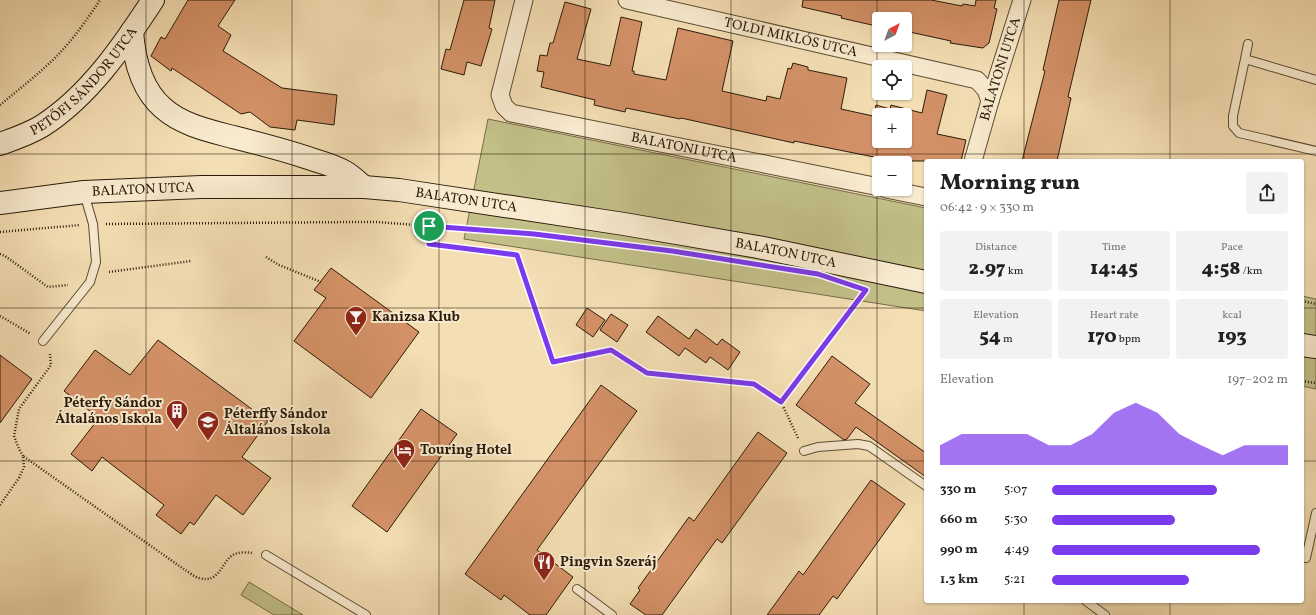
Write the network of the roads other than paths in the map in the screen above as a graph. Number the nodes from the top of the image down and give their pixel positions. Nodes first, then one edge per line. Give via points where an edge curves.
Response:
1 (153, 0) edge
2 (524, 0) edge
3 (627, 0) edge
4 (1022, 0) edge
5 (132, 31) junction
6 (1248, 44) dead end
7 (1245, 60) junction
8 (1316, 80) edge
9 (990, 101) junction
10 (0, 144) edge
11 (1316, 151) edge
12 (974, 159) edge
13 (364, 187) junction
14 (872, 187) edge
15 (84, 192) junction
16 (912, 194) edge
17 (924, 197) edge
18 (0, 203) edge
19 (924, 282) edge
20 (43, 341) road end
21 (1304, 345) edge
22 (1316, 347) edge
23 (804, 451) road end
24 (924, 485) edge
25 (1316, 513) edge
26 (266, 555) road end
27 (1306, 558) dead end
28 (577, 589) dead end
29 (1089, 603) edge
30 (366, 615) edge
31 (612, 615) edge
32 (1105, 615) edge

1 - 5 street, PETŐFI SÁNDOR UTCA
2 - 14 street, BALATONI UTCA via 500,95 504,106 512,114
3 - 9 street, TOLDI MIKLÓS UTCA via 977,80 986,90
4 - 9 street, BALATONI UTCA
5 - 10 street, PETŐFI SÁNDOR UTCA via 91,83 56,116 25,135
5 - 13 street via 138,70 153,98 174,117 196,127 331,165
6 - 7 lane
7 - 8 lane
7 - 11 lane via 1233,126 1239,133
9 - 12 street, BALATONI UTCA
13 - 15 street, BALATON UTCA via 201,187
13 - 19 street, BALATON UTCA via 399,190 758,246
15 - 18 street, BALATON UTCA
15 - 20 lane via 93,224 96,262 90,282
16 - 17 street
21 - 22 street
23 - 24 lane via 818,447 858,444 869,446
25 - 27 lane
26 - 30 lane
28 - 31 lane
29 - 32 lane

